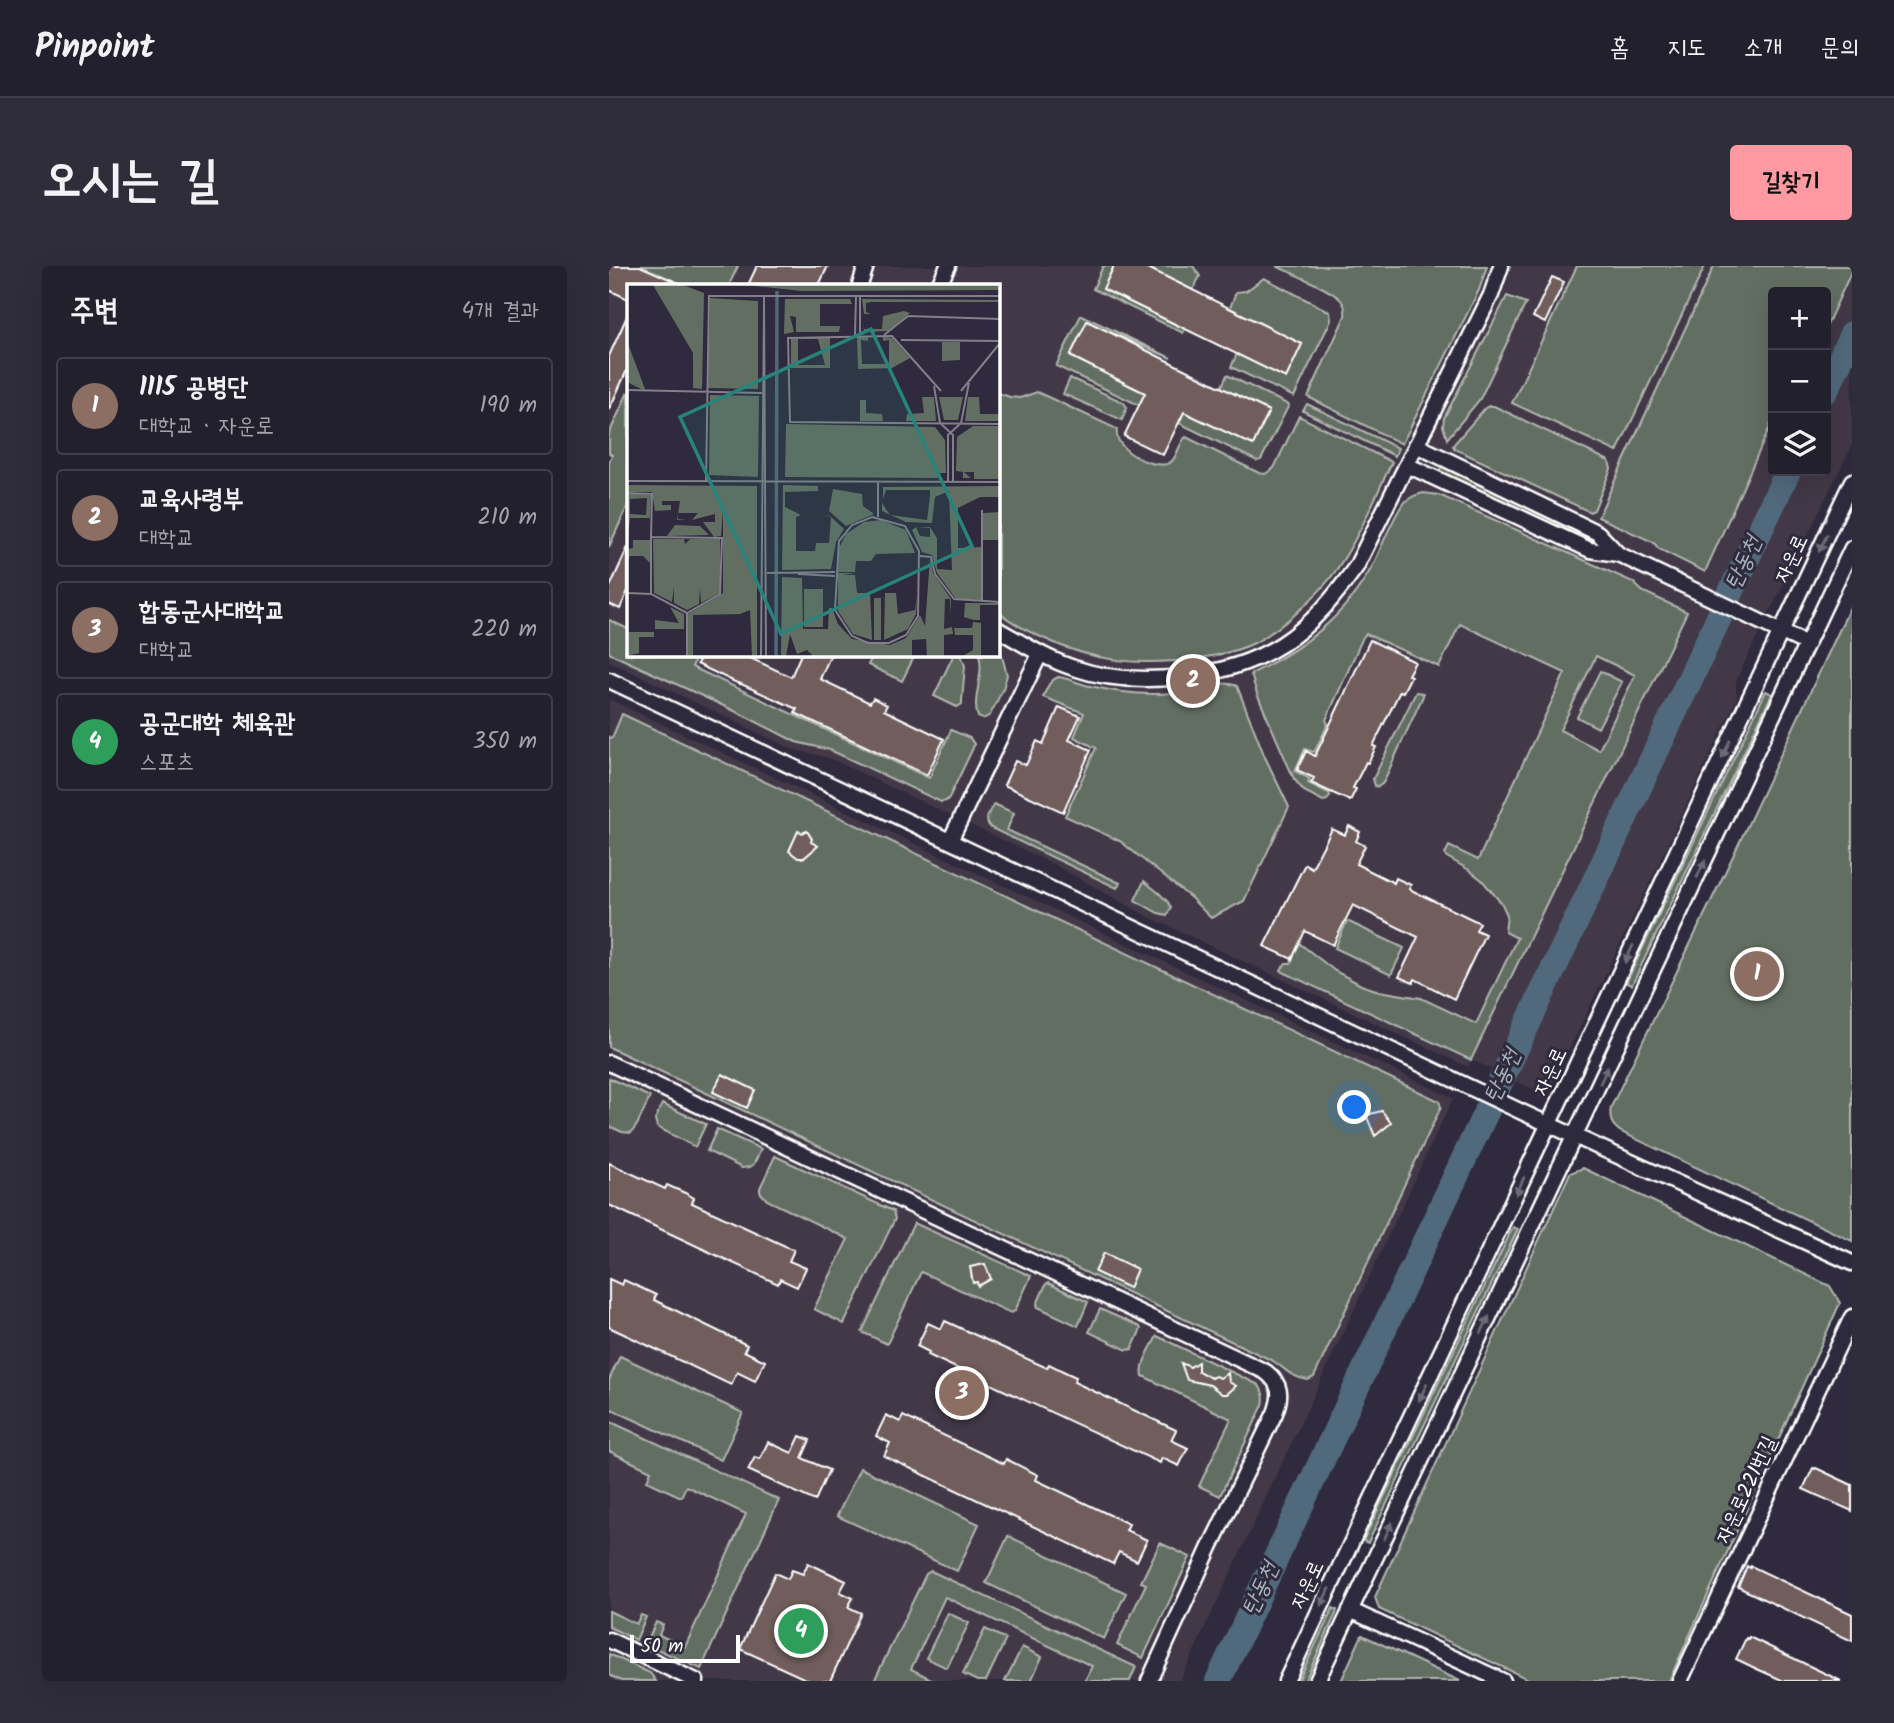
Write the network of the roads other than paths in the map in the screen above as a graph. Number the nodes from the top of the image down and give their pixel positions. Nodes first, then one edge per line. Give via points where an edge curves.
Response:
1 (866, 266) edge
2 (948, 266) edge
3 (1501, 266) edge
4 (860, 284) edge
5 (939, 284) edge
6 (1416, 445) junction
7 (1407, 465) junction
8 (1852, 481) edge
9 (1852, 548) edge
10 (1618, 554) junction
11 (999, 630) edge
12 (1781, 632) junction
13 (1807, 644) junction
14 (1040, 654) junction
15 (609, 680) edge
16 (950, 841) junction
17 (609, 1063) edge
18 (1549, 1125) junction
19 (1575, 1136) junction
20 (1852, 1263) edge
21 (1852, 1317) edge
22 (1350, 1610) junction
23 (609, 1640) edge
24 (686, 1679) edge
25 (1149, 1681) edge
26 (1286, 1681) edge
27 (1317, 1681) edge
28 (1503, 1681) edge
29 (1680, 1681) edge

1 - 4 street
2 - 5 street
3 - 6 street
6 - 7 street
6 - 10 street via 1598,533
7 - 10 street via 1590,550
7 - 14 street via 1356,567 1333,598 1282,644 1254,659 1164,679 1104,676
8 -> 12 street, 자운로
9 - 13 street
10 - 12 street
11 - 14 street
12 - 13 street
12 -> 18 street, 자운로
19 -> 13 street
14 - 16 street
15 - 16 street
16 - 18 street
17 - 25 street via 1274,1379 1280,1394 1275,1413
18 - 19 street
18 -> 26 street, 자운로
19 - 20 street
22 -> 19 street
21 - 29 street, 자운로221번길
22 - 27 street
22 - 28 street
23 - 24 street

